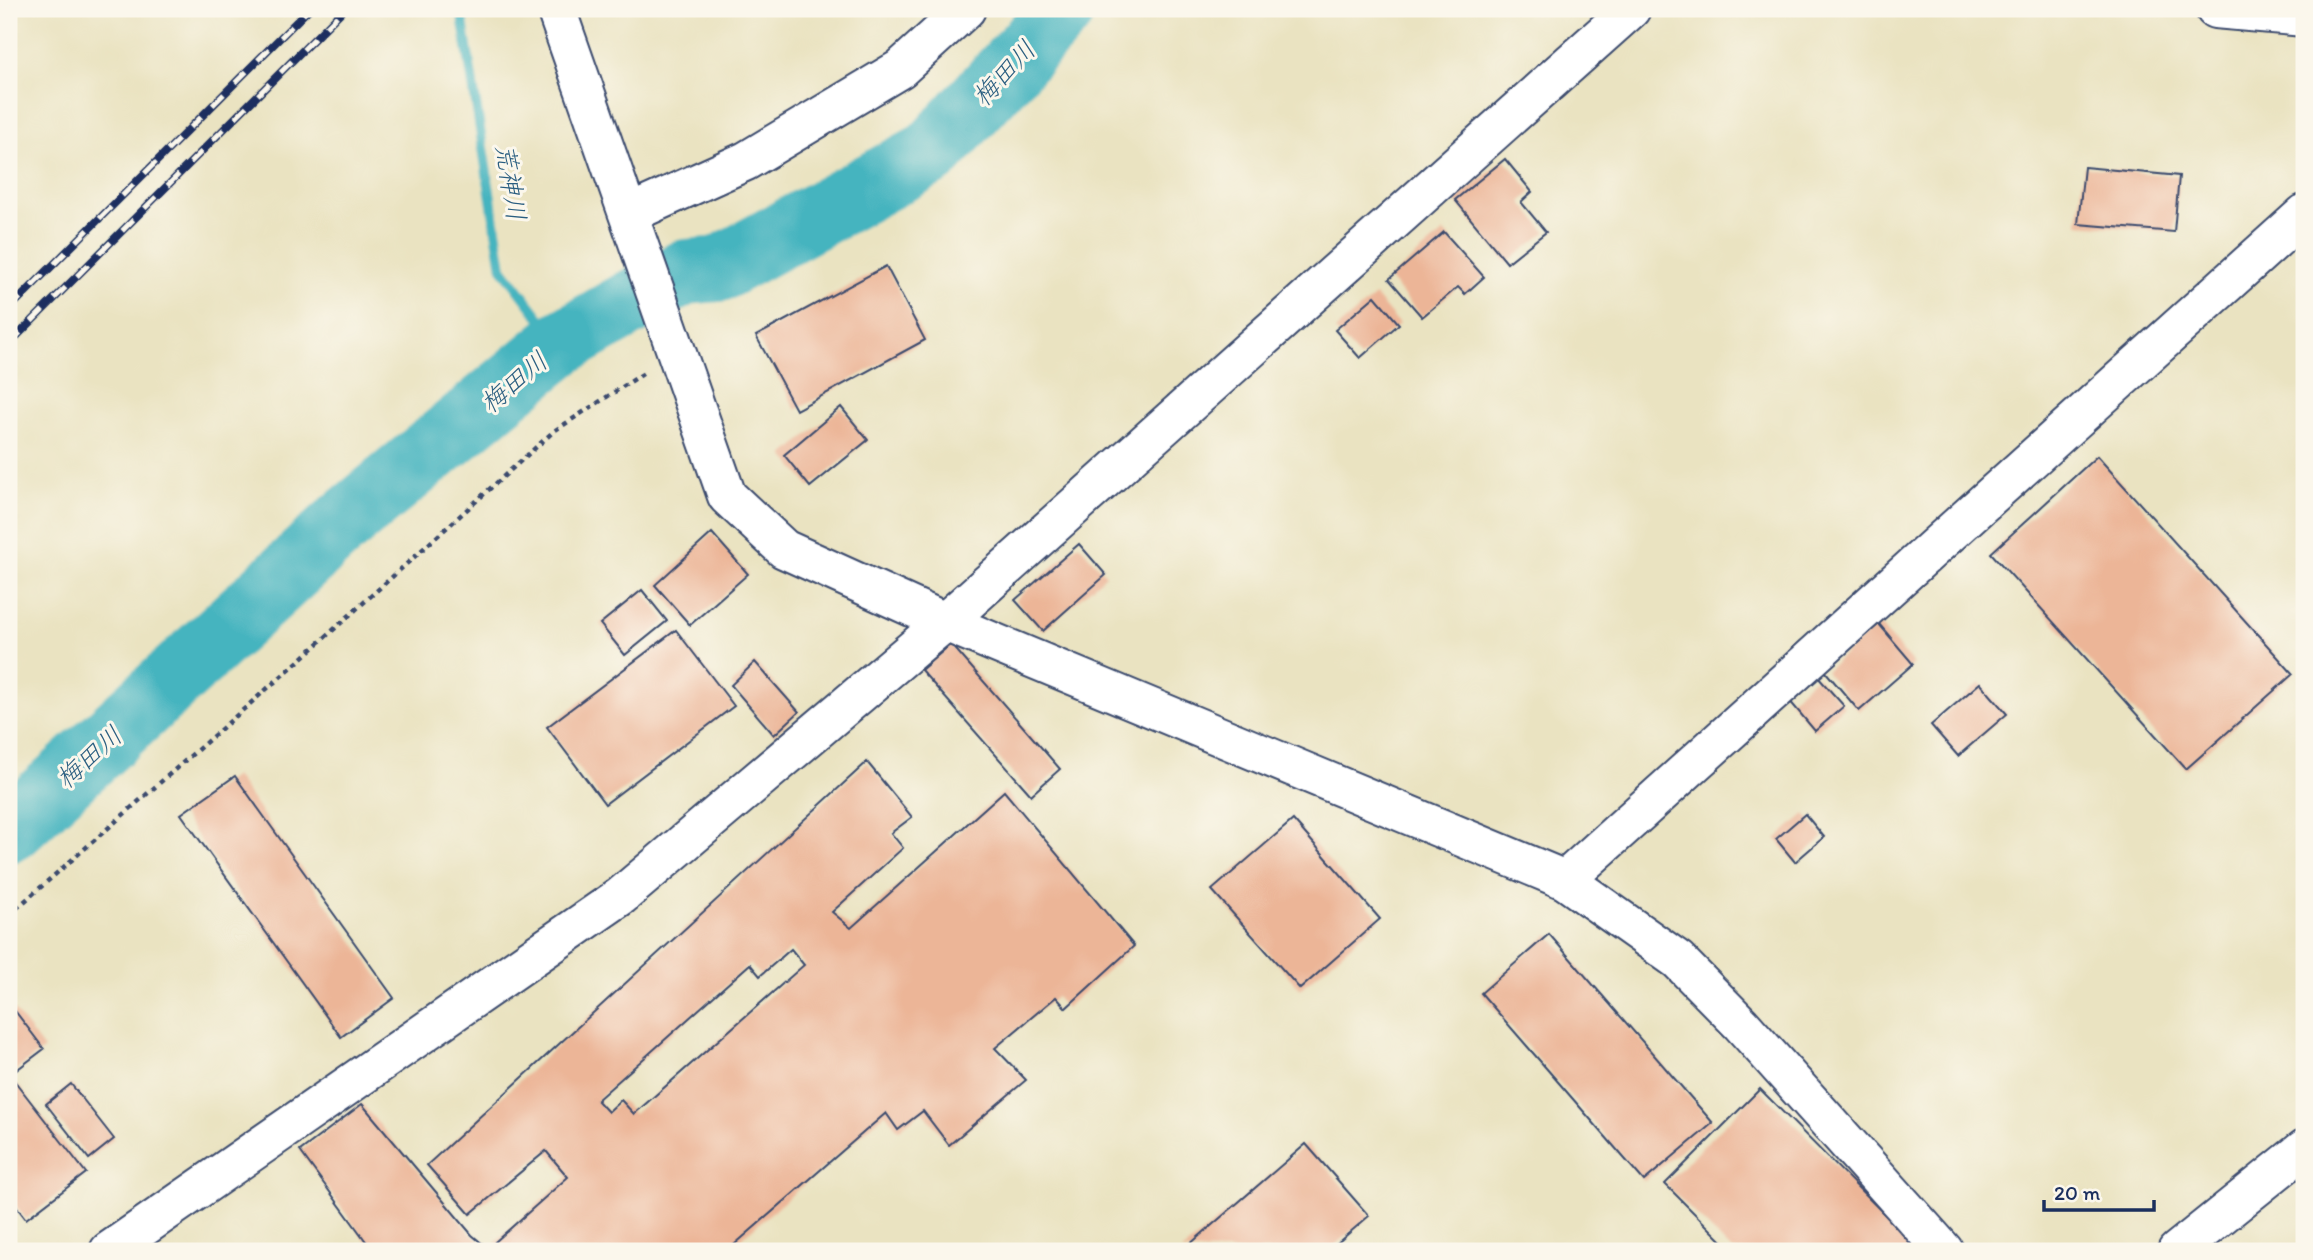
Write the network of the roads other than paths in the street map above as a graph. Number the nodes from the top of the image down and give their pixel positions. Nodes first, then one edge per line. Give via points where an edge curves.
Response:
1 (556, 9) edge
2 (966, 9) edge
3 (1631, 9) edge
4 (2215, 9) edge
5 (2304, 17) edge
6 (2304, 214) edge
7 (632, 223) junction
8 (945, 622) junction
9 (1565, 880) junction
10 (2304, 1149) edge
11 (109, 1251) edge
12 (1944, 1251) edge
13 (2177, 1251) edge

1 - 7 street
2 - 7 street via 900,69
3 - 8 street
4 - 5 street
6 - 9 street
7 - 8 street via 727,496 784,549
8 - 9 street
8 - 11 street via 621,896
9 - 12 street via 1678,960
10 - 13 street

